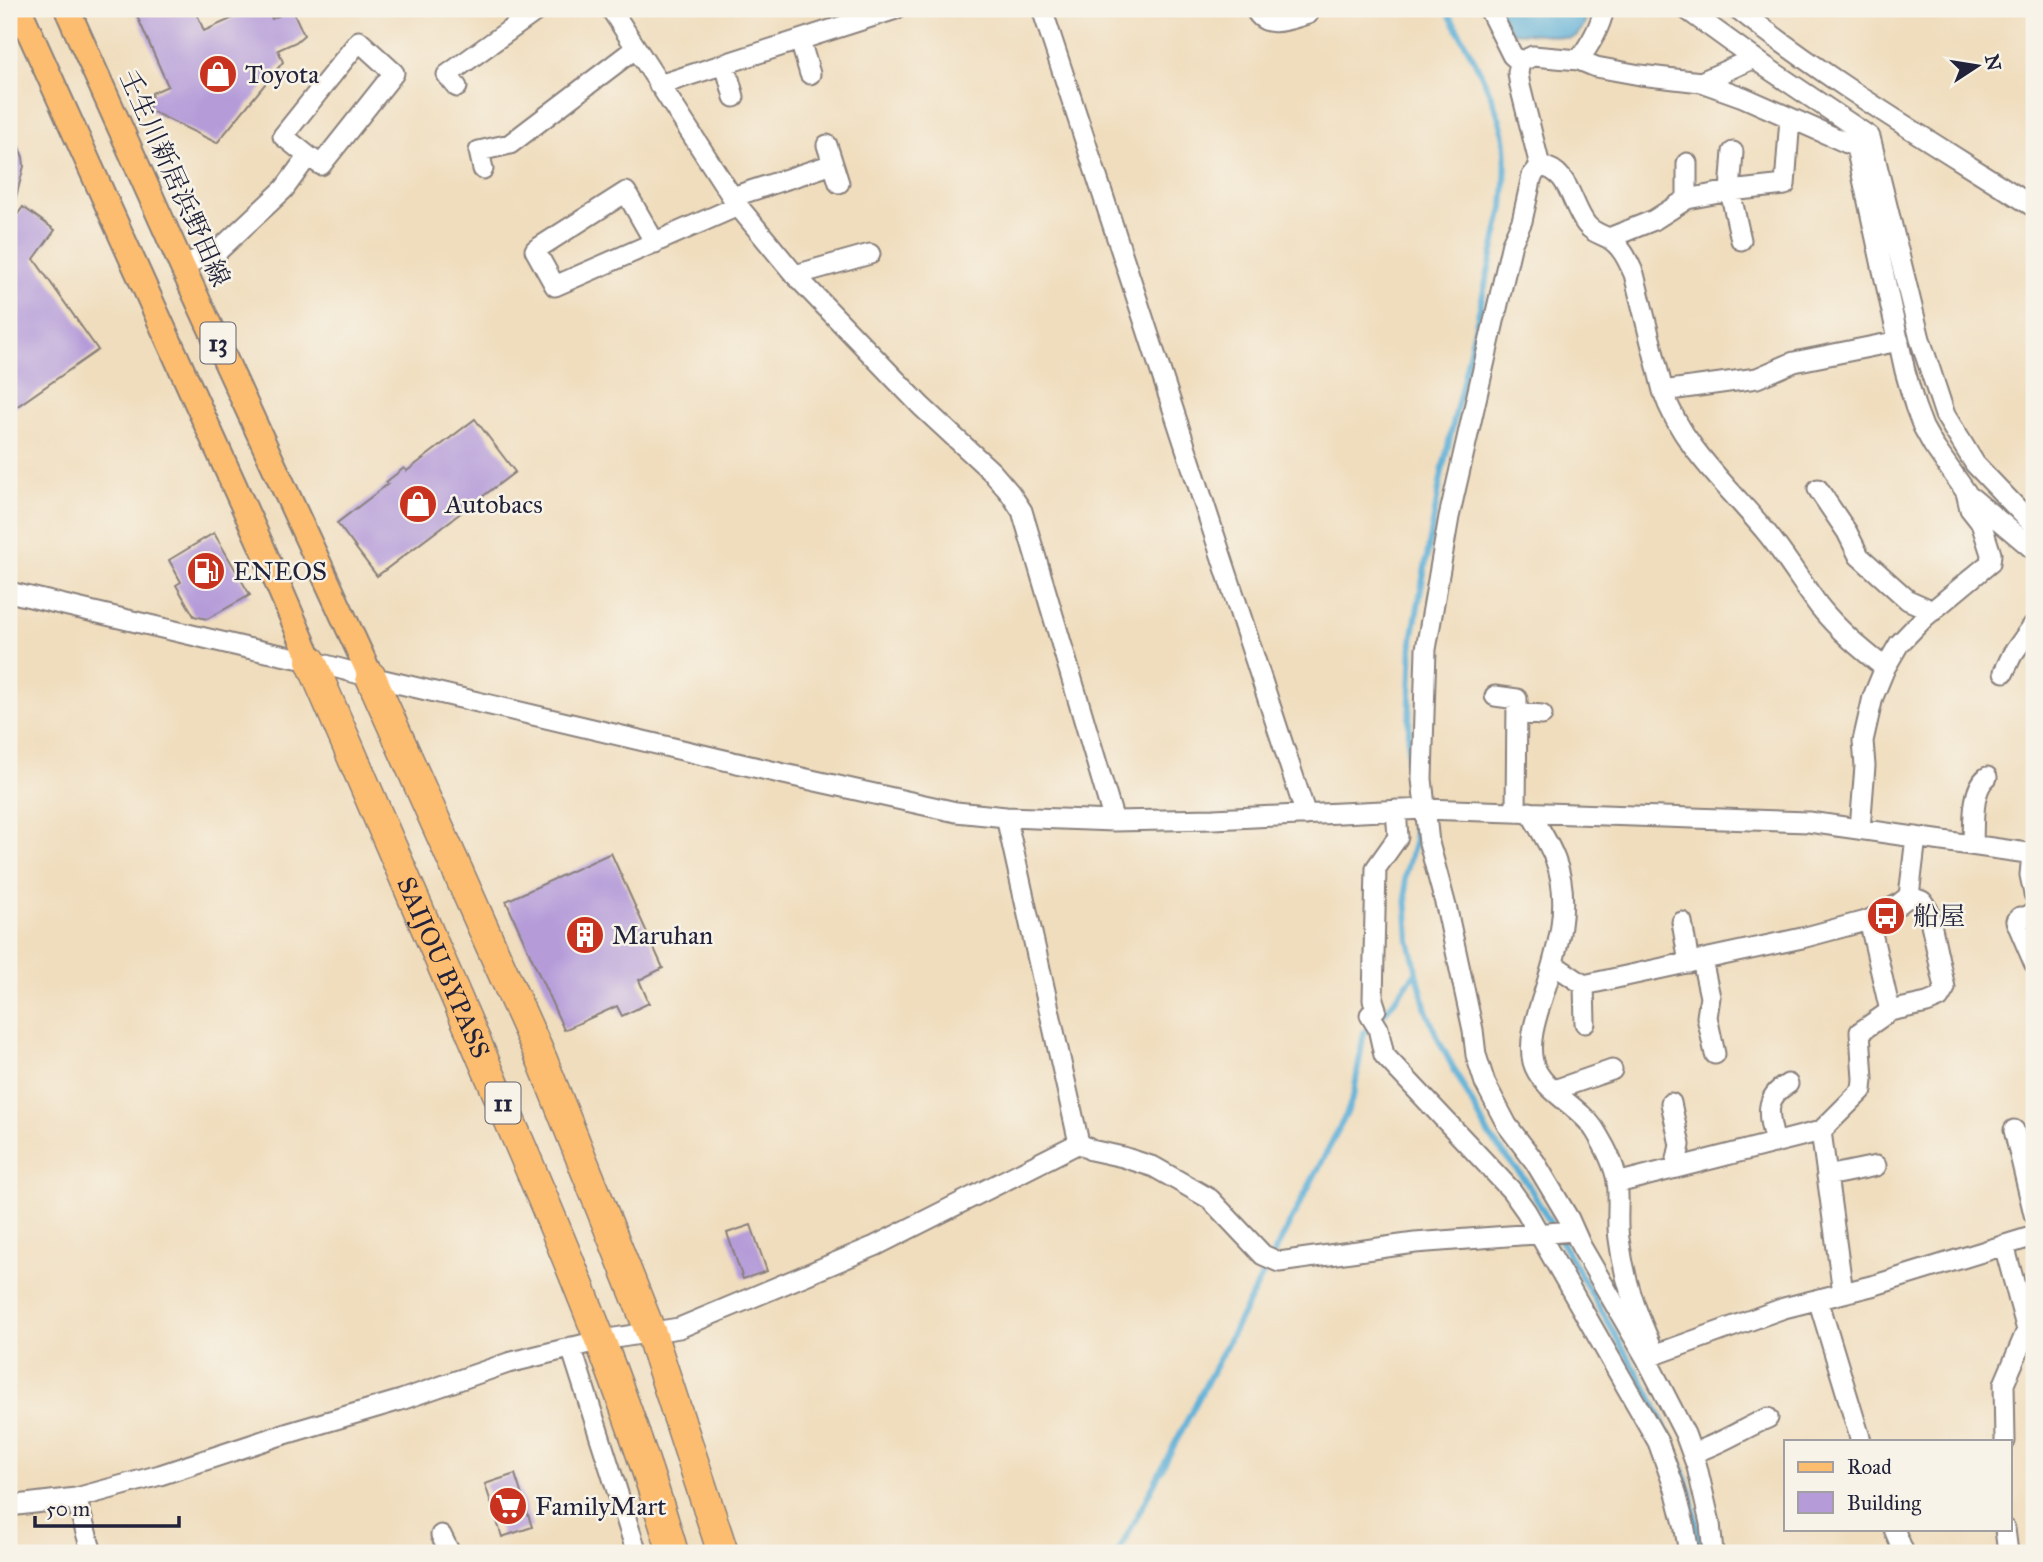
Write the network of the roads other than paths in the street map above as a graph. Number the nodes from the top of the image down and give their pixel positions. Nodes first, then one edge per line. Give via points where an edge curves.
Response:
1 (19, 9) edge
2 (67, 9) edge
3 (539, 9) edge
4 (611, 9) edge
5 (896, 9) edge
6 (1042, 9) edge
7 (1255, 9) edge
8 (1489, 9) edge
9 (1604, 9) edge
10 (1686, 9) edge
11 (1738, 9) edge
12 (1308, 14) dead end
13 (800, 40) junction
14 (636, 48) junction
15 (1754, 58) junction
16 (1579, 60) junction
17 (1520, 62) junction
18 (725, 64) junction
19 (810, 74) dead end
20 (1701, 82) junction
21 (659, 85) junction
22 (457, 87) dead end
23 (734, 97) dead end
24 (1790, 118) junction
25 (1732, 152) dead end
26 (308, 156) junction
27 (1687, 163) dead end
28 (833, 164) dead end
29 (1540, 166) junction
30 (483, 169) dead end
31 (1730, 191) junction
32 (1687, 199) junction
33 (735, 201) junction
34 (2034, 207) edge
35 (1609, 238) junction
36 (1741, 240) dead end
37 (655, 243) junction
38 (870, 254) dead end
39 (182, 266) junction
40 (795, 275) junction
41 (1899, 341) junction
42 (1663, 391) junction
43 (1818, 489) dead end
44 (1966, 492) junction
45 (2034, 526) edge
46 (2034, 550) edge
47 (9, 592) edge
48 (1933, 611) junction
49 (2034, 624) edge
50 (311, 661) junction
51 (1885, 668) junction
52 (2004, 672) dead end
53 (371, 677) junction
54 (1495, 696) dead end
55 (1517, 713) junction
56 (1542, 715) dead end
57 (1987, 777) dead end
58 (1410, 809) junction
59 (1523, 812) junction
60 (1306, 814) junction
61 (1006, 817) junction
62 (1114, 821) junction
63 (1860, 829) junction
64 (1916, 837) junction
65 (1973, 845) junction
66 (2033, 854) edge
67 (2034, 894) edge
68 (1909, 896) junction
69 (2034, 912) edge
70 (1870, 920) junction
71 (1682, 922) dead end
72 (1696, 961) junction
73 (2034, 963) edge
74 (1553, 964) junction
75 (1584, 985) junction
76 (1890, 1011) junction
77 (1585, 1023) dead end
78 (1715, 1054) dead end
79 (1612, 1070) dead end
80 (1788, 1084) dead end
81 (1555, 1090) junction
82 (1671, 1102) dead end
83 (2014, 1130) dead end
84 (1821, 1131) junction
85 (1079, 1143) junction
86 (1775, 1143) junction
87 (1876, 1166) dead end
88 (1675, 1168) junction
89 (1827, 1175) junction
90 (1617, 1183) junction
91 (2034, 1214) edge
92 (1572, 1231) junction
93 (1543, 1235) junction
94 (2034, 1236) edge
95 (2004, 1245) junction
96 (1843, 1293) junction
97 (1818, 1299) junction
98 (2031, 1330) edge
99 (651, 1333) junction
100 (601, 1340) junction
101 (571, 1347) junction
102 (1651, 1356) junction
103 (1768, 1418) dead end
104 (1861, 1440) edge
105 (2005, 1440) edge
106 (1692, 1453) junction
107 (76, 1497) junction
108 (9, 1506) edge
109 (1894, 1530) edge
110 (2005, 1530) edge
111 (441, 1535) dead end
112 (92, 1553) edge
113 (450, 1553) edge
114 (637, 1553) edge
115 (673, 1553) edge
116 (723, 1553) edge
117 (1689, 1553) edge
118 (1713, 1553) edge
119 (1904, 1553) edge
120 (2008, 1553) edge

1 - 50 main road, 13
2 - 39 main road, 壬生川新居浜野田線 / 13
3 - 22 street via 447,75
4 - 14 street
5 - 13 street
6 - 60 street
7 - 12 street via 1266,22 1276,23
8 - 17 street
9 - 16 street
10 - 15 street
11 - 34 street via 1889,115
13 - 18 street
13 - 19 street
14 - 21 street
14 - 30 street via 510,144 480,151
15 - 20 street
15 - 45 street via 1870,137 1920,339 1945,415 1975,464
16 - 17 street via 1533,56
16 - 20 street via 1640,75
17 - 29 street via 1520,86
18 - 21 street
18 - 23 street
20 - 24 street
21 - 33 street
24 - 31 street via 1785,185
24 - 41 street via 1856,147
25 - 31 street
26 - 26 street via 283,136 359,41 394,73 321,165
26 - 39 street via 284,189 219,250
27 - 32 street
28 - 33 street
29 - 35 street via 1559,172 1586,224
29 - 58 street via 1532,176 1512,243 1449,517 1426,649 1422,779
31 - 32 street
31 - 36 street
32 - 35 street via 1654,220
33 - 37 street
33 - 40 street
35 - 42 street via 1634,274
37 - 37 street via 555,286 535,250 626,192
38 - 40 street
39 - 53 main road, 壬生川新居浜野田線 / 13
40 - 62 street via 921,406 992,472 1021,511
41 - 42 street via 1794,362 1757,377
41 - 44 street via 1923,427
42 - 51 street via 1677,424 1767,533 1821,608
43 - 48 street via 1859,556 1908,600
44 - 46 street
44 - 48 street via 1987,538 1990,563
47 - 50 street
48 - 51 street via 1899,644
49 - 52 street
50 - 53 street
50 - 100 highway, SAIJOU BYPASS / 11
51 - 63 street via 1863,741
53 - 61 street via 784,774 956,811
53 - 99 highway, SAIJOU BYPASS / 11 via 542,1060
54 - 55 street via 1517,699
55 - 56 street
55 - 59 street
57 - 65 street via 1977,791
58 - 59 street
58 - 60 street
58 - 92 street via 1429,843 1479,1067 1507,1125 1535,1161
58 - 93 street via 1398,837 1376,868 1376,1009 1370,1015 1384,1055 1511,1190
59 - 63 street via 1809,822
59 - 74 street via 1555,858 1560,875 1561,922
60 - 62 street
61 - 62 street
61 - 85 street
63 - 64 street
64 - 65 street
64 - 68 street
65 - 66 street
66 - 67 street
68 - 70 street
68 - 76 street via 1922,901 1928,910 1945,988 1939,998
69 - 73 street via 2016,921
70 - 72 street
70 - 76 street
71 - 72 street
72 - 75 street
72 - 78 street via 1710,997 1707,1017
74 - 75 street
74 - 81 street via 1532,1045 1538,1074
75 - 77 street
76 - 84 street via 1860,1032 1862,1090
79 - 81 street
80 - 86 street via 1776,1091 1771,1102 1769,1119
81 - 90 street via 1595,1130
82 - 88 street via 1680,1145
83 - 91 street
84 - 86 street
84 - 89 street
85 - 93 street via 1154,1167 1210,1199 1263,1255 1279,1262 1415,1243
85 - 99 street via 875,1246 679,1328
86 - 88 street
87 - 89 street
88 - 90 street
89 - 96 street
90 - 102 street via 1618,1236 1625,1275
92 - 93 street
92 - 102 street
93 - 117 street via 1658,1442 1675,1489
94 - 95 street
95 - 96 street
95 - 98 street
96 - 97 street
97 - 102 street
97 - 104 street
98 - 105 street via 2004,1384
99 - 100 street
99 - 116 highway, SAIJOU BYPASS / 11
100 - 101 street
100 - 115 highway, SAIJOU BYPASS / 11
101 - 107 street
101 - 114 street
102 - 106 street
103 - 106 street
106 - 118 street
107 - 108 street
107 - 112 street
109 - 119 street
110 - 120 street
111 - 113 street

